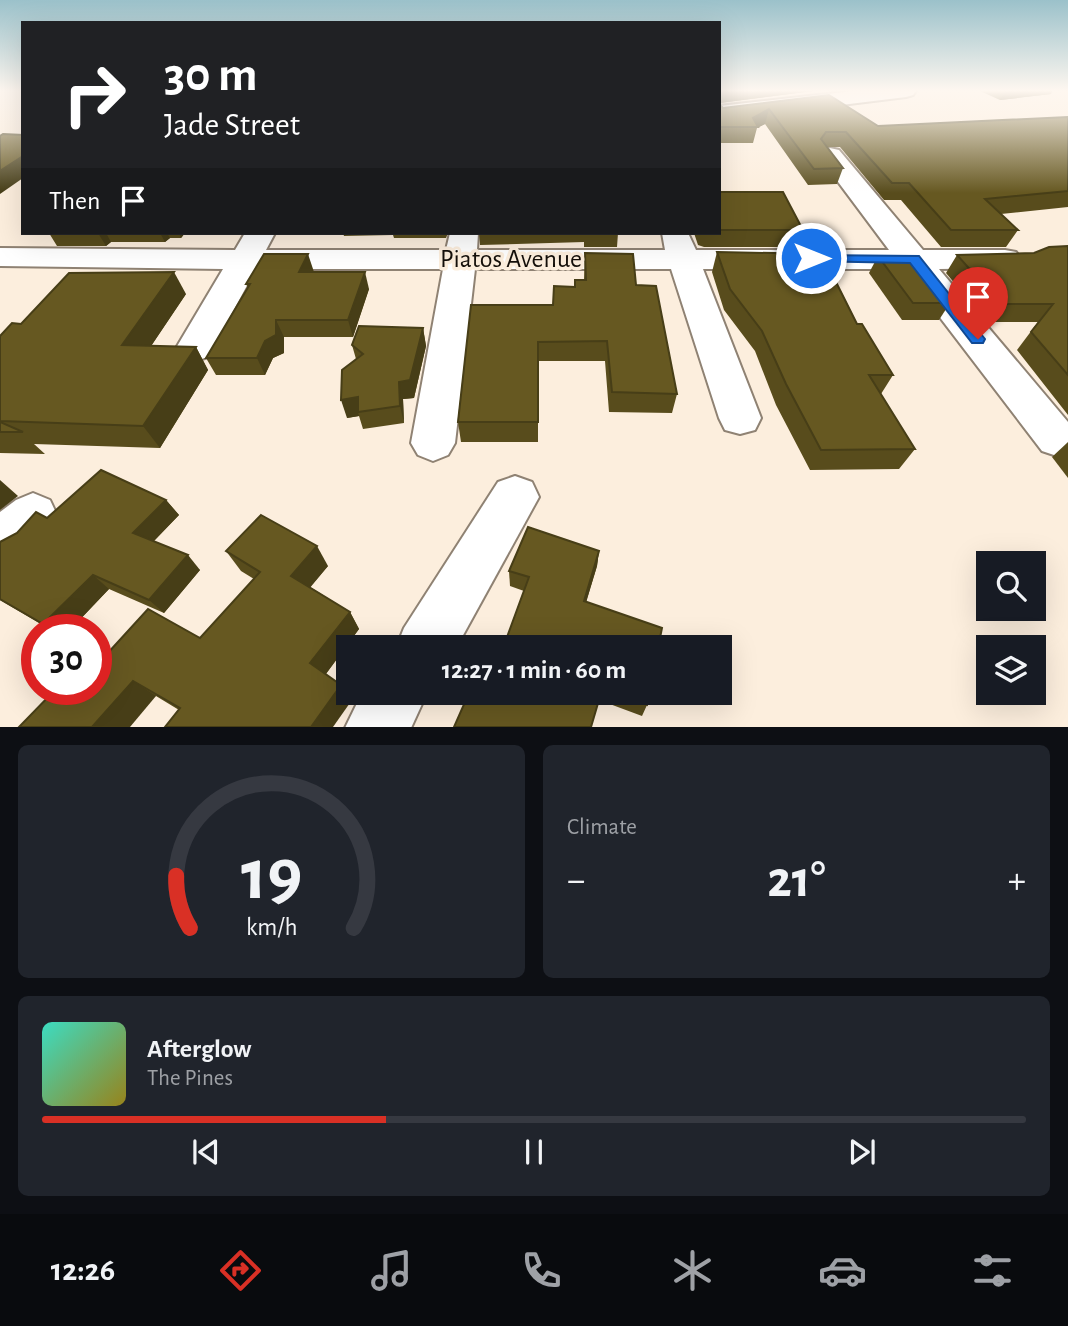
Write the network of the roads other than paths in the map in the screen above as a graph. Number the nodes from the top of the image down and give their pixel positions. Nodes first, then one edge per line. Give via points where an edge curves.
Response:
1 (830, 155) edge
2 (53, 235) edge
3 (678, 245) edge
4 (462, 246) edge
5 (252, 247) edge
6 (14, 257) edge
7 (1021, 258) edge
8 (914, 259) junction
9 (0, 284) edge
10 (195, 348) edge
11 (740, 418) dead end
12 (1057, 439) dead end
13 (433, 443) dead end
14 (515, 497) dead end
15 (432, 635) edge
16 (390, 705) edge
17 (376, 727) edge

1 - 8 street
2 - 6 street
3 - 4 street, Piatos Avenue
3 - 8 street, Piatos Avenue
3 - 11 street
4 - 5 street, Piatos Avenue
4 - 13 street
5 - 6 street, Piatos Avenue
5 - 10 street
6 - 9 street
7 - 8 street, Piatos Avenue
8 - 12 street
14 - 15 street
16 - 17 street

